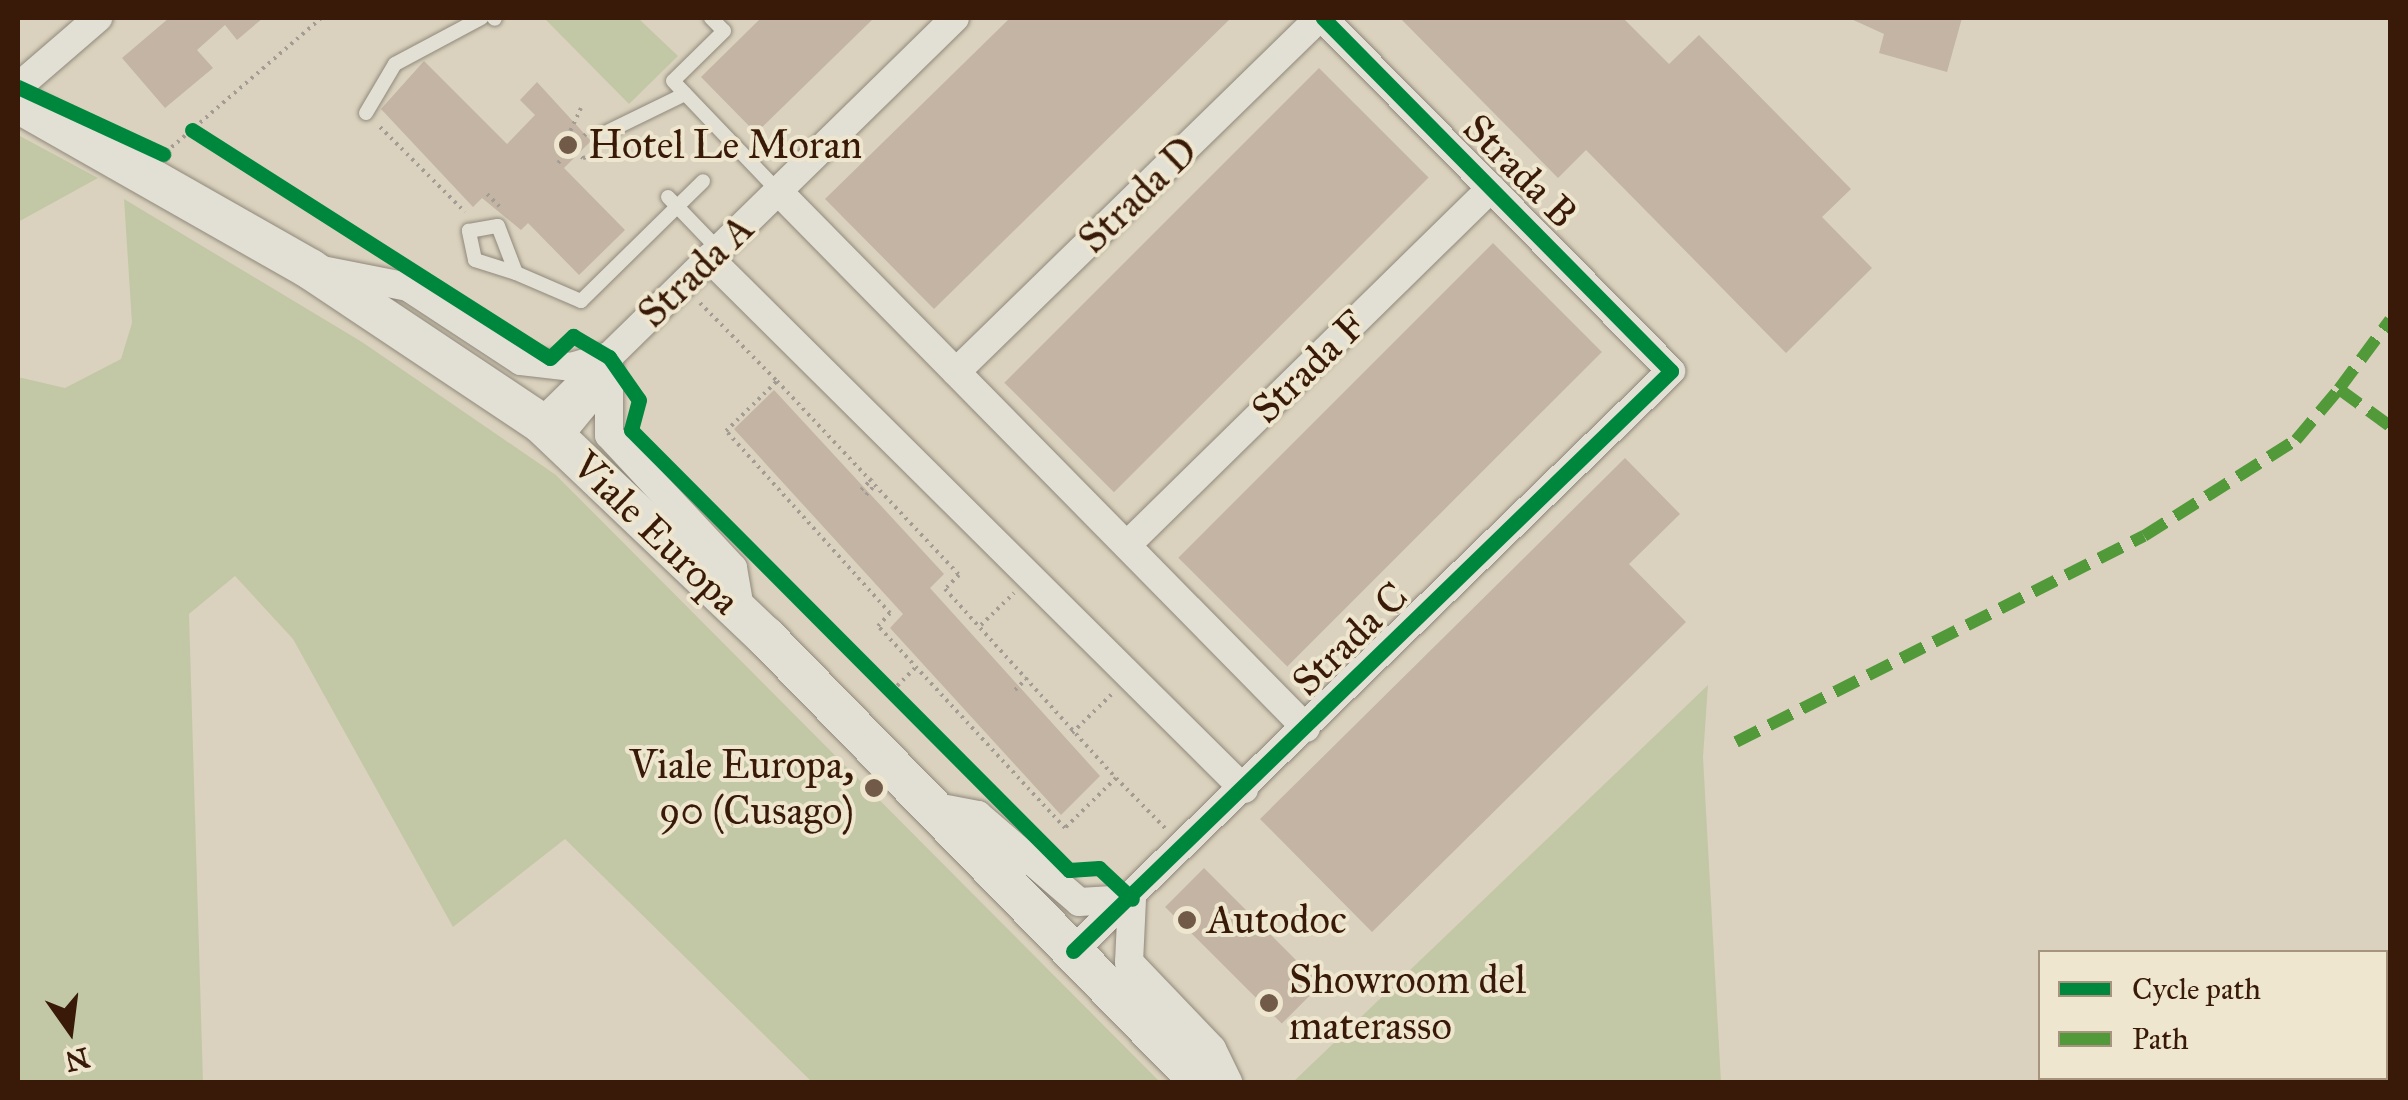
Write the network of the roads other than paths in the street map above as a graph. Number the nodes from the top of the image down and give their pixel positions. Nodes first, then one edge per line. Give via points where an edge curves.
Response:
1 (98, 18) edge
2 (481, 18) edge
3 (711, 18) edge
4 (954, 18) edge
5 (1321, 18) edge
6 (18, 86) edge
7 (685, 94) junction
8 (18, 103) edge
9 (366, 113) road end
10 (610, 138) road end
11 (703, 182) dead end
12 (1491, 188) junction
13 (778, 191) junction
14 (672, 202) junction
15 (713, 254) junction
16 (310, 269) junction
17 (516, 273) junction
18 (609, 356) junction
19 (1671, 371) joint
20 (956, 372) junction
21 (550, 431) junction
22 (1126, 545) junction
23 (741, 614) junction
24 (1306, 728) junction
25 (1244, 789) junction
26 (931, 806) junction
27 (1132, 898) junction
28 (1079, 958) junction
29 (1200, 1082) edge
30 (1228, 1082) edge

1 - 6 street
2 - 9 lane via 395,64
3 - 7 lane via 724,31 673,81
4 - 13 street, Strada A
5 - 12 street, Strada B
5 - 20 street, Strada D
7 - 10 lane
7 - 13 lane
8 - 16 main road, Viale Europa
11 - 14 lane
12 - 19 street, Strada B
12 - 22 street, Strada F
13 - 15 street, Strada A
13 - 20 street
14 - 15 lane
14 - 17 lane via 582,308
15 - 18 street, Strada A
15 - 25 street
16 - 18 street, Strada A via 381,275 521,361 572,366
16 - 21 main road, Viale Europa
17 - 17 lane via 505,234 477,224 468,252
18 - 21 street, Strada A
18 - 23 street, Strada A via 609,435 733,568
19 - 24 street, Strada C
20 - 22 street
21 - 23 main road, Viale Europa
22 - 24 street
23 - 26 main road, Viale Europa
24 - 25 street, Strada C
25 - 27 street, Strada C
26 - 27 street via 978,815 1079,902
26 - 28 main road, Viale Europa
27 - 28 street, Strada C
27 - 30 street via 1130,962 1212,1048
28 - 29 main road, Viale Europa

